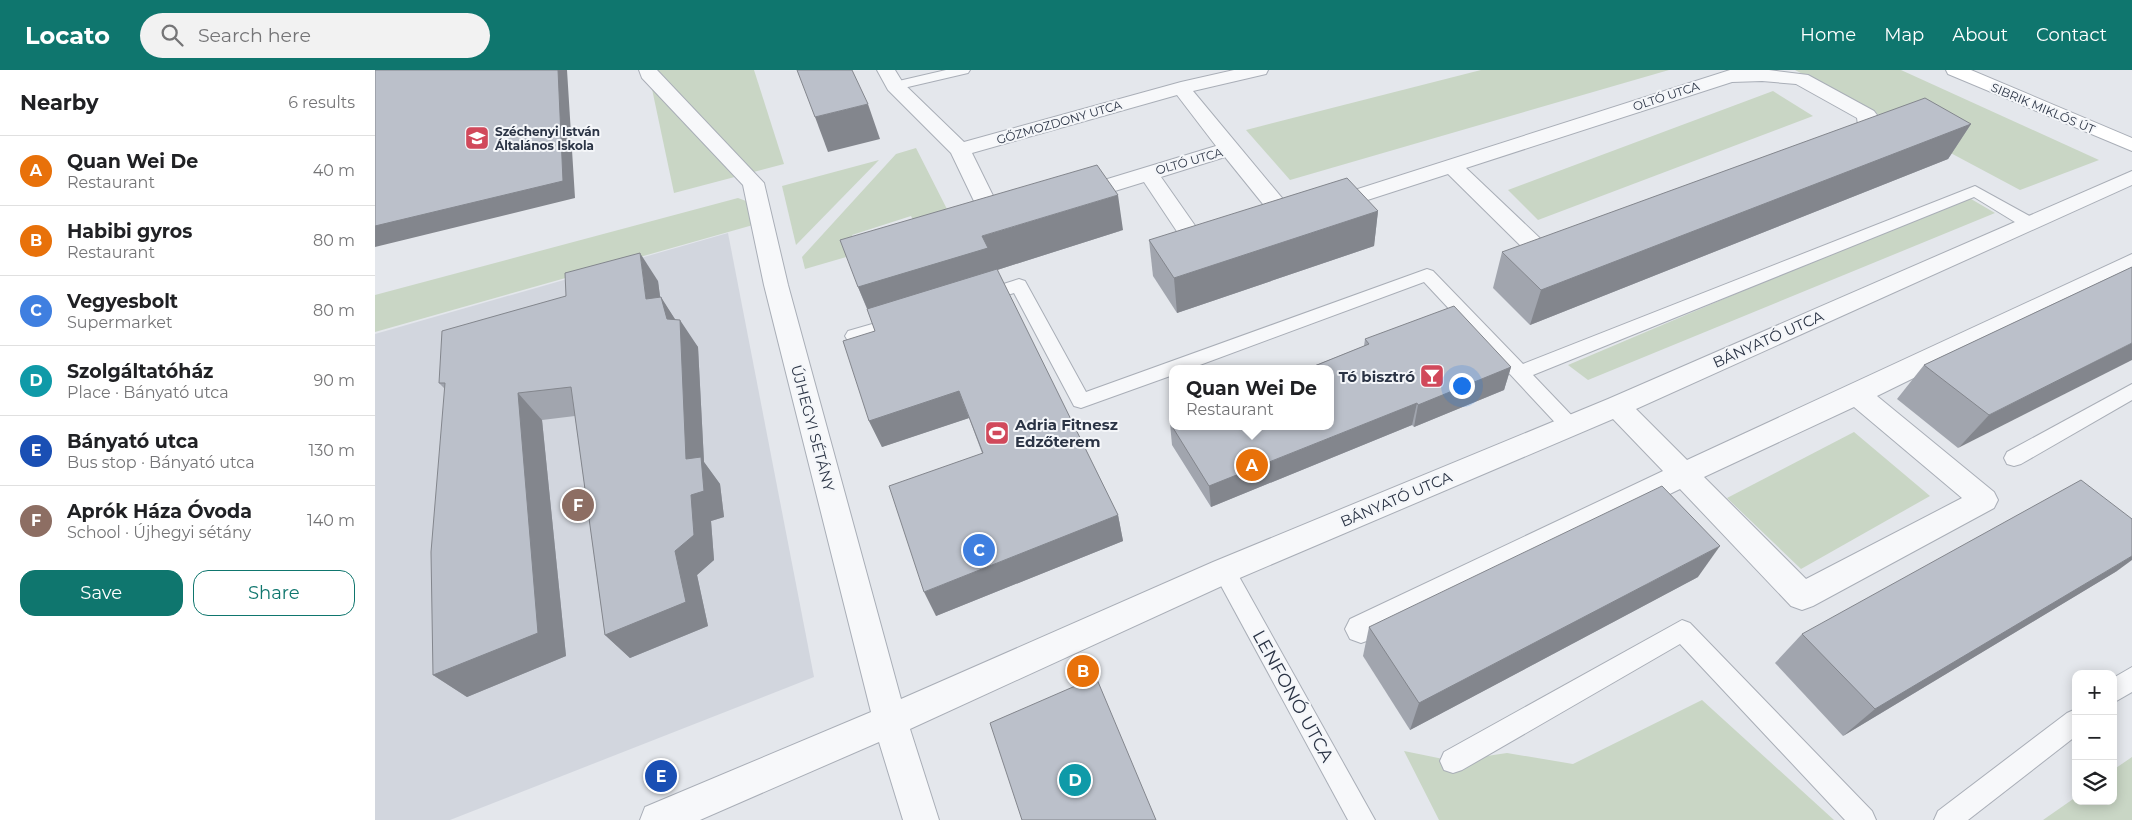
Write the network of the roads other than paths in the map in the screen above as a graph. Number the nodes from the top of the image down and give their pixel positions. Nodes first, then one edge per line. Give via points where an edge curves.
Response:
1 (648, 70) edge
2 (963, 70) edge
3 (1955, 70) edge
4 (1250, 71) edge
5 (891, 78) edge
6 (1181, 88) junction
7 (2132, 145) edge
8 (1831, 147) edge
9 (960, 150) junction
10 (1229, 150) junction
11 (1452, 166) junction
12 (1148, 173) junction
13 (2132, 177) edge
14 (1058, 202) edge
15 (1022, 213) edge
16 (2029, 223) junction
17 (1234, 235) edge
18 (1579, 240) edge
19 (2132, 262) edge
20 (962, 303) edge
21 (917, 316) edge
22 (854, 336) edge
23 (1180, 365) edge
24 (1169, 369) edge
25 (1520, 373) junction
26 (2132, 391) edge
27 (1857, 394) junction
28 (1617, 406) junction
29 (1570, 426) junction
30 (2014, 458) dead end
31 (1684, 474) junction
32 (1224, 571) junction
33 (1361, 629) dead end
34 (2132, 678) edge
35 (2117, 689) edge
36 (890, 721) junction
37 (2072, 724) edge
38 (1453, 761) dead end
39 (658, 820) edge
40 (921, 820) edge
41 (1362, 820) edge
42 (1863, 820) edge
43 (1947, 820) edge

1 - 36 street, ÚJHEGYI SÉTÁNY via 753,183 776,285
2 - 5 lane
3 - 7 street, SIBRIK MIKLÓS ÚT
4 - 6 street, GŐZMOZDONY UTCA
5 - 9 street
6 - 9 street, GŐZMOZDONY UTCA
6 - 10 street, OLTÓ UTCA
8 - 11 street, OLTÓ UTCA via 1869,134 1867,115 1801,79 1730,76
9 - 15 street via 986,225
10 - 11 street, OLTÓ UTCA via 1278,222
10 - 12 street, OLTÓ UTCA
11 - 18 street via 1542,254
12 - 14 street, OLTÓ UTCA
12 - 17 street, OLTÓ UTCA via 1198,246
13 - 16 street, BÁNYATÓ UTCA
16 - 25 lane via 1975,191
16 - 28 street, BÁNYATÓ UTCA
19 - 27 street
20 - 24 lane via 1019,286 1081,401
21 - 22 lane
23 - 25 lane via 1427,275
25 - 29 lane
26 - 30 lane
27 - 31 street
27 - 31 street via 1984,500 1802,596
28 - 29 street, BÁNYATÓ UTCA
28 - 31 street
29 - 32 street, BÁNYATÓ UTCA
31 - 33 street
32 - 36 street, BÁNYATÓ UTCA
32 - 41 lane, LENFONÓ UTCA
34 - 35 lane
36 - 39 street, BÁNYATÓ UTCA
36 - 40 street, ÚJHEGYI SÉTÁNY
37 - 43 lane
38 - 42 lane via 1682,630

